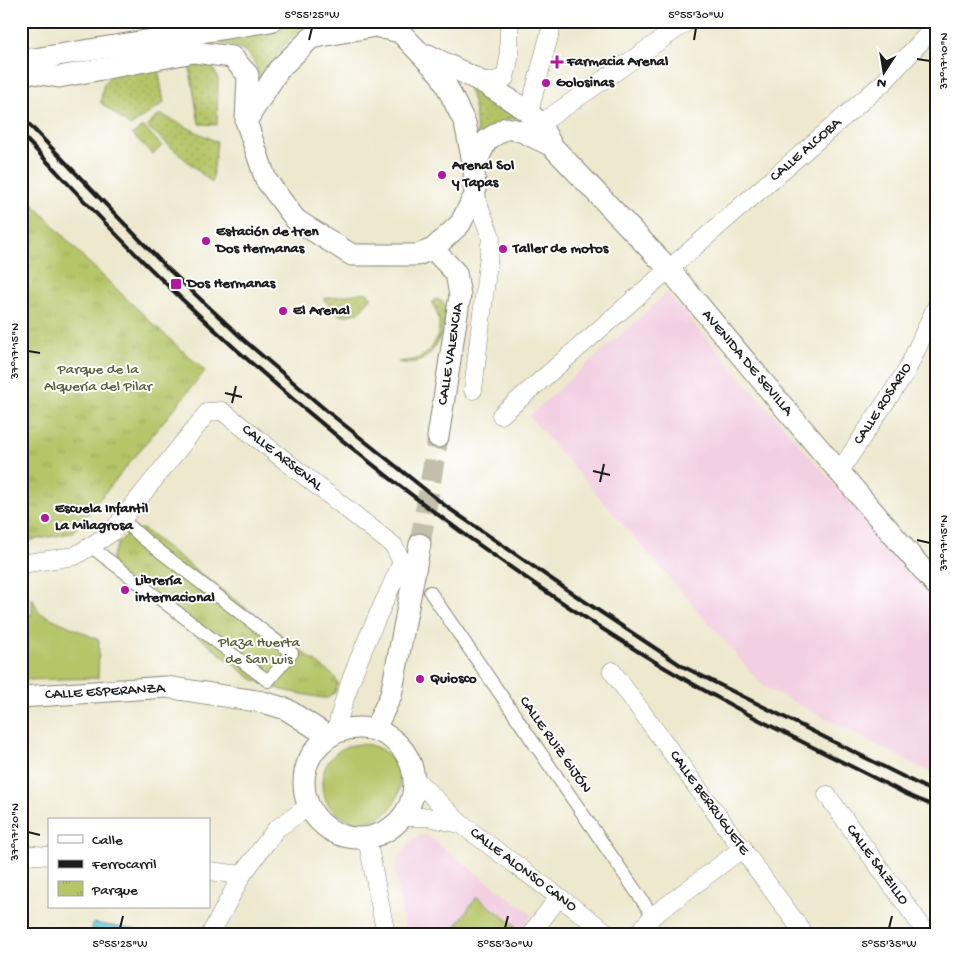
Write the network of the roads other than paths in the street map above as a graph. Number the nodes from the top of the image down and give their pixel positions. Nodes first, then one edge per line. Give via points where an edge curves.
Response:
1 (271, 21) edge
2 (509, 21) edge
3 (553, 21) edge
4 (688, 21) edge
5 (370, 24) edge
6 (936, 25) edge
7 (401, 26) edge
8 (163, 29) edge
9 (419, 50) junction
10 (21, 61) edge
11 (21, 71) edge
12 (484, 84) junction
13 (534, 118) junction
14 (246, 121) junction
15 (552, 146) junction
16 (474, 167) junction
17 (475, 195) junction
18 (433, 249) junction
19 (669, 269) junction
20 (935, 313) edge
21 (473, 390) dead end
22 (501, 415) dead end
23 (438, 438) tunnel mouth
24 (839, 472) junction
25 (122, 519) junction
26 (420, 544) tunnel mouth
27 (90, 546) junction
28 (21, 564) edge
29 (934, 581) edge
30 (430, 592) dead end
31 (612, 671) dead end
32 (21, 697) edge
33 (375, 729) junction
34 (332, 734) junction
35 (415, 779) junction
36 (827, 795) dead end
37 (308, 807) junction
38 (404, 817) junction
39 (461, 824) junction
40 (367, 838) junction
41 (743, 848) junction
42 (21, 854) edge
43 (48, 856) edge
44 (210, 872) edge
45 (242, 875) junction
46 (559, 896) junction
47 (653, 916) junction
48 (210, 935) edge
49 (386, 935) edge
50 (530, 935) edge
51 (610, 935) edge
52 (636, 935) edge
53 (805, 935) edge
54 (928, 935) edge

1 - 8 street
2 - 12 street via 510,59 505,78
3 - 13 street
4 - 13 street
5 - 7 street
5 - 14 street via 311,38 279,69
6 - 19 street, CALLE ALCOBA via 884,82
7 - 9 street
8 - 10 street
9 - 12 street, AVENIDA DE SEVILLA
9 - 16 street via 441,75 465,123
11 - 14 street via 59,77 194,52 232,56 248,75
12 - 13 street, AVENIDA DE SEVILLA
13 - 15 street, AVENIDA DE SEVILLA
14 - 18 street via 266,180 296,220 352,255 417,255
15 - 16 street, AVENIDA DE SEVILLA via 521,130 506,128 488,140
15 - 19 street, AVENIDA DE SEVILLA
16 - 17 street
17 - 18 street via 460,224
17 - 21 street via 491,237
18 - 23 street, CALLE VALENCIA via 456,273 460,295
19 - 22 street, CALLE ALCOBA
19 - 24 street, AVENIDA DE SEVILLA
20 - 24 street, CALLE ROSARIO via 907,370
24 - 29 street, AVENIDA DE SEVILLA
25 - 27 street, CALLE ARSENAL via 111,533
25 - 27 street via 292,653 268,681
25 - 34 street, CALLE ARSENAL via 208,412 222,411 394,546 402,562 349,683
26 - 33 street via 391,694
27 - 28 street, CALLE ARSENAL via 75,556
30 - 47 street, CALLE RUIZ GIJÓN
31 - 41 street, CALLE BERRUGUETE
32 - 34 street, CALLE ESPERANZA via 166,687 286,708
33 - 34 street via 355,727
33 - 35 street via 401,746 411,762
34 - 37 street via 314,750 305,768 303,788
35 - 38 street via 413,799
35 - 39 street, CALLE ALONSO CANO
36 - 54 street, CALLE SALZILLO
37 - 40 street via 323,826 344,836
37 - 45 street via 276,828
38 - 39 street, CALLE ALONSO CANO via 428,817
38 - 40 street via 388,831
39 - 46 street, CALLE ALONSO CANO
40 - 49 street
41 - 47 street
41 - 53 street, CALLE BERRUGUETE
42 - 43 street
44 - 45 street
45 - 48 street
46 - 50 street
46 - 51 street, CALLE ALONSO CANO
47 - 52 street

